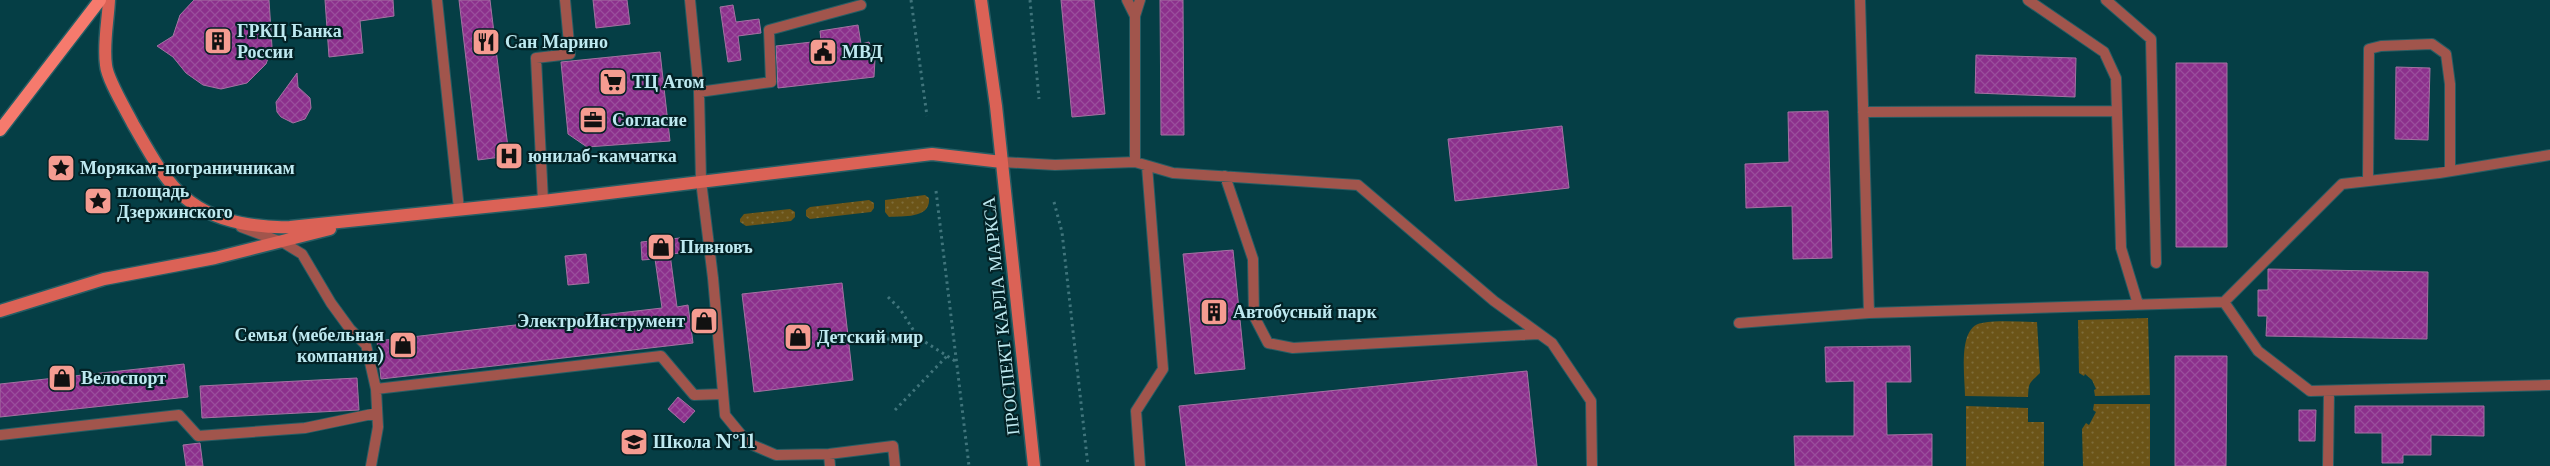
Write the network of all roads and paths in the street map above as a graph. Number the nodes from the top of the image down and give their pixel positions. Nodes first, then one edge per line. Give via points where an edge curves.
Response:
1 (100, 0) edge
2 (109, 0) edge
3 (438, 0) edge
4 (565, 0) edge
5 (690, 0) edge
6 (911, 0) edge
7 (981, 0) edge
8 (1030, 0) edge
9 (1127, 0) edge
10 (1140, 0) edge
11 (1860, 0) edge
12 (2028, 0) edge
13 (2106, 0) edge
14 (861, 5) dead end
15 (1135, 16) junction
16 (699, 92) junction
17 (1039, 99) dead end
18 (2116, 111) junction
19 (1862, 112) junction
20 (927, 116) dead end
21 (0, 130) edge
22 (2550, 155) edge
23 (1002, 162) junction
24 (1135, 162) junction
25 (1147, 166) junction
26 (2450, 171) junction
27 (1226, 176) junction
28 (2368, 181) junction
29 (701, 182) junction
30 (936, 191) dead end
31 (543, 201) junction
32 (1054, 202) dead end
33 (459, 209) junction
34 (217, 218) junction
35 (376, 218) junction
36 (281, 242) junction
37 (2156, 263) dead end
38 (888, 297) dead end
39 (2224, 302) junction
40 (2138, 304) junction
41 (0, 311) edge
42 (1869, 313) junction
43 (1739, 322) dead end
44 (1539, 334) junction
45 (887, 339) dead end
46 (919, 339) junction
47 (947, 356) junction
48 (956, 362) junction
49 (2550, 385) edge
50 (376, 389) junction
51 (2329, 390) junction
52 (723, 394) junction
53 (895, 410) dead end
54 (377, 413) junction
55 (0, 435) edge
56 (829, 454) junction
57 (370, 466) edge
58 (830, 466) edge
59 (895, 466) edge
60 (968, 466) edge
61 (1034, 466) edge
62 (1088, 466) edge
63 (1140, 466) edge
64 (1592, 466) edge
65 (2328, 466) edge

1 - 21 main road
2 - 34 main road via 106,66 123,105 150,153 181,195 202,212
3 - 33 lane
4 - 31 lane via 570,54 536,58
5 - 16 lane
6 - 20 path
7 - 23 main road, ПРОСПЕКТ КАРЛА МАРКСА
8 - 17 path
9 - 15 lane
10 - 15 lane
11 - 19 lane
12 - 18 lane via 2104,52 2116,78
13 - 37 lane via 2151,38
14 - 16 lane via 769,30 771,82
15 - 24 lane
16 - 29 lane
18 - 19 lane
18 - 40 lane via 2121,248
19 - 42 lane
22 - 26 lane
23 - 24 lane via 1055,165
23 - 29 main road via 932,154
23 - 61 main road, ПРОСПЕКТ КАРЛА МАРКСА
24 - 25 lane
25 - 27 lane via 1173,173
25 - 63 lane via 1163,369 1136,411
26 - 28 lane
26 - 28 lane via 2450,84 2446,54 2432,44 2381,46 2369,49
27 - 44 lane via 1358,184 1494,301
27 - 44 lane via 1253,259 1254,316 1268,343 1293,348
28 - 39 lane via 2342,184
29 - 31 main road
29 - 52 lane
30 - 48 path
31 - 33 main road
32 - 62 path via 1062,232
33 - 35 main road
34 - 35 main road via 278,227
34 - 36 lane
35 - 36 main road
36 - 41 main road via 104,279
36 - 50 lane via 302,254 330,303 366,345
38 - 46 path via 900,309
39 - 40 lane
39 - 51 lane via 2258,352 2310,391
40 - 42 lane
42 - 43 lane
44 - 64 lane via 1552,343 1590,401
45 - 46 path
46 - 47 path
47 - 48 path
47 - 53 path
48 - 60 path
49 - 51 lane
50 - 52 lane via 661,356 694,395
50 - 54 lane
51 - 65 lane
52 - 56 lane via 725,415 748,443 776,455
54 - 55 lane via 305,428 198,436 179,415
54 - 57 lane via 378,427
56 - 58 lane
56 - 59 lane via 893,446

